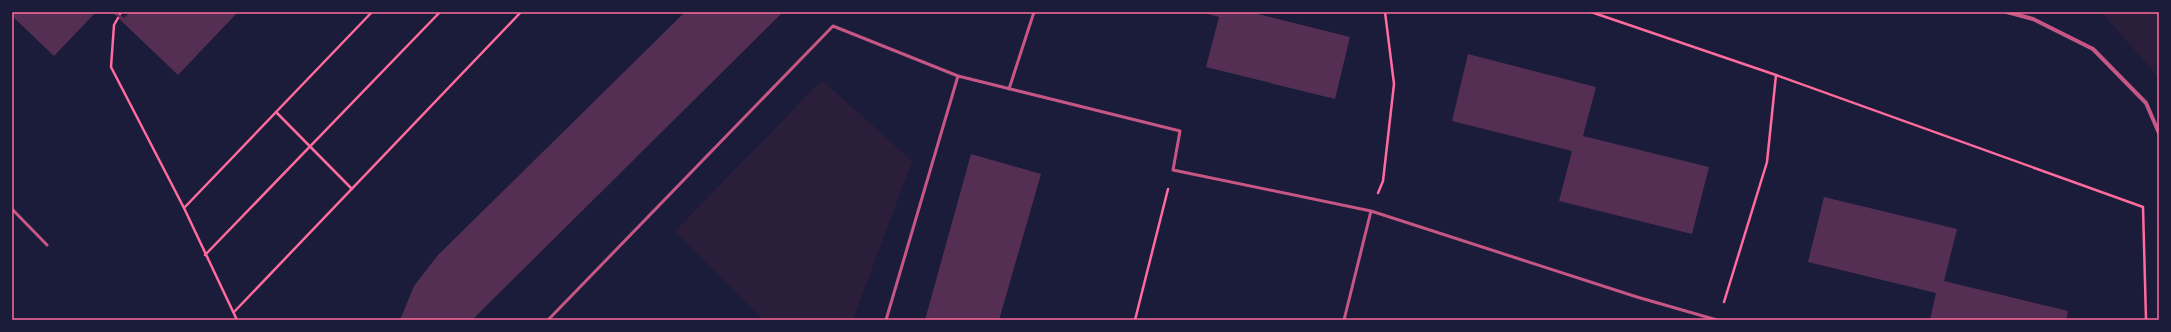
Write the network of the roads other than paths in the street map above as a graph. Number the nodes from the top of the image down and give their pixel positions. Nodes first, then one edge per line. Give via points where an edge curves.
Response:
1 (1034, 12) edge
2 (2007, 12) edge
3 (958, 76) junction
4 (1009, 89) junction
5 (2159, 133) edge
6 (12, 209) edge
7 (1371, 211) junction
8 (47, 245) dead end
9 (548, 320) edge
10 (886, 320) edge
11 (1344, 320) edge
12 (1717, 320) edge

1 - 4 lane
2 - 5 street via 2033,19 2093,49 2146,104
3 - 4 lane
3 - 9 lane via 833,26
3 - 10 lane
4 - 7 lane via 1180,131 1173,170
6 - 8 lane
7 - 11 lane
7 - 12 lane via 1637,298

